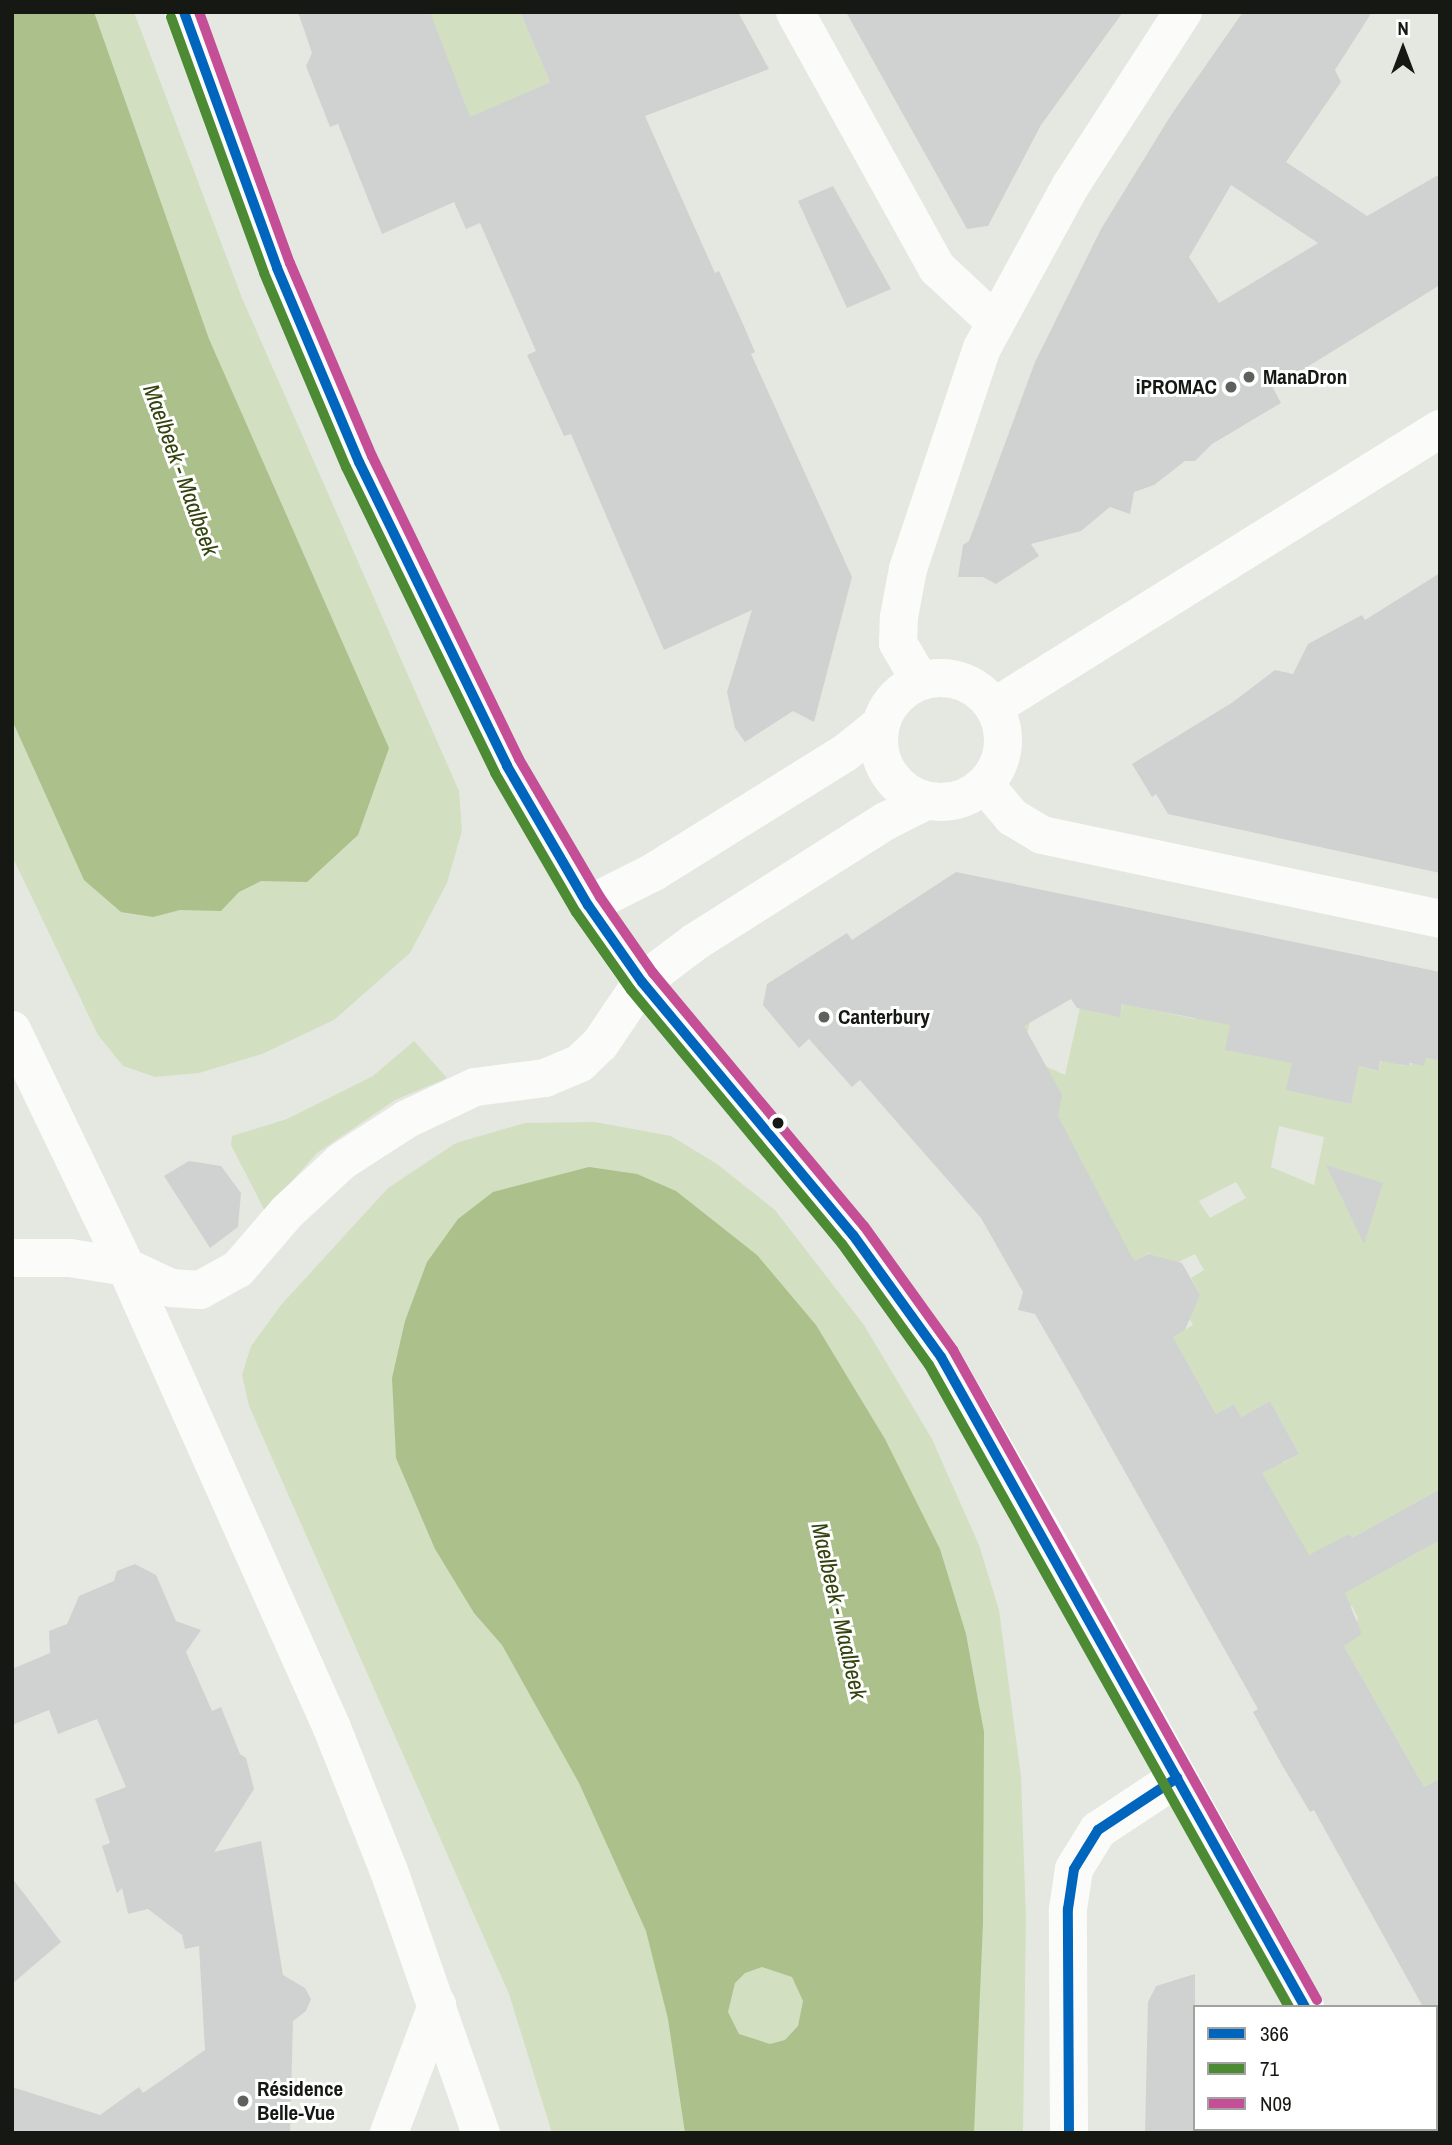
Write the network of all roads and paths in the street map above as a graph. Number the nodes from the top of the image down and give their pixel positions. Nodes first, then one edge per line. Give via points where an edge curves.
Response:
1 (184, 12) edge
2 (795, 12) edge
3 (1183, 12) edge
4 (995, 322) junction
5 (1440, 429) edge
6 (920, 681) junction
7 (994, 707) junction
8 (880, 725) junction
9 (985, 785) junction
10 (926, 801) junction
11 (589, 905) junction
12 (1440, 919) edge
13 (642, 982) junction
14 (12, 1030) edge
15 (12, 1258) edge
16 (125, 1267) junction
17 (1177, 1778) junction
18 (437, 2005) junction
19 (1304, 2005) edge
20 (389, 2133) edge
21 (481, 2133) edge
22 (1069, 2133) edge

1 - 11 street via 272,256 359,462 507,766
2 - 4 street via 937,268
3 - 4 street via 1071,185
4 - 6 street via 908,569 898,643
5 - 7 street
6 - 7 street via 953,679 969,684
6 - 8 street via 888,706
7 - 9 street via 1003,748 998,768
8 - 10 street via 879,750 887,773 904,791
8 - 11 street via 845,753 652,873
9 - 10 street via 968,797 947,803
9 - 12 street via 1012,817 1042,835
10 - 13 street via 886,821 718,928
11 - 13 street
13 - 16 street via 600,1044 580,1063 545,1078 475,1087 407,1119 342,1161 229,1274 200,1290 171,1288
13 - 17 street via 853,1235 941,1357
14 - 16 street
15 - 16 street via 70,1258
16 - 18 street via 332,1728
17 - 19 street
17 - 22 street via 1098,1830 1074,1869 1068,1909
18 - 20 street
18 - 21 street

